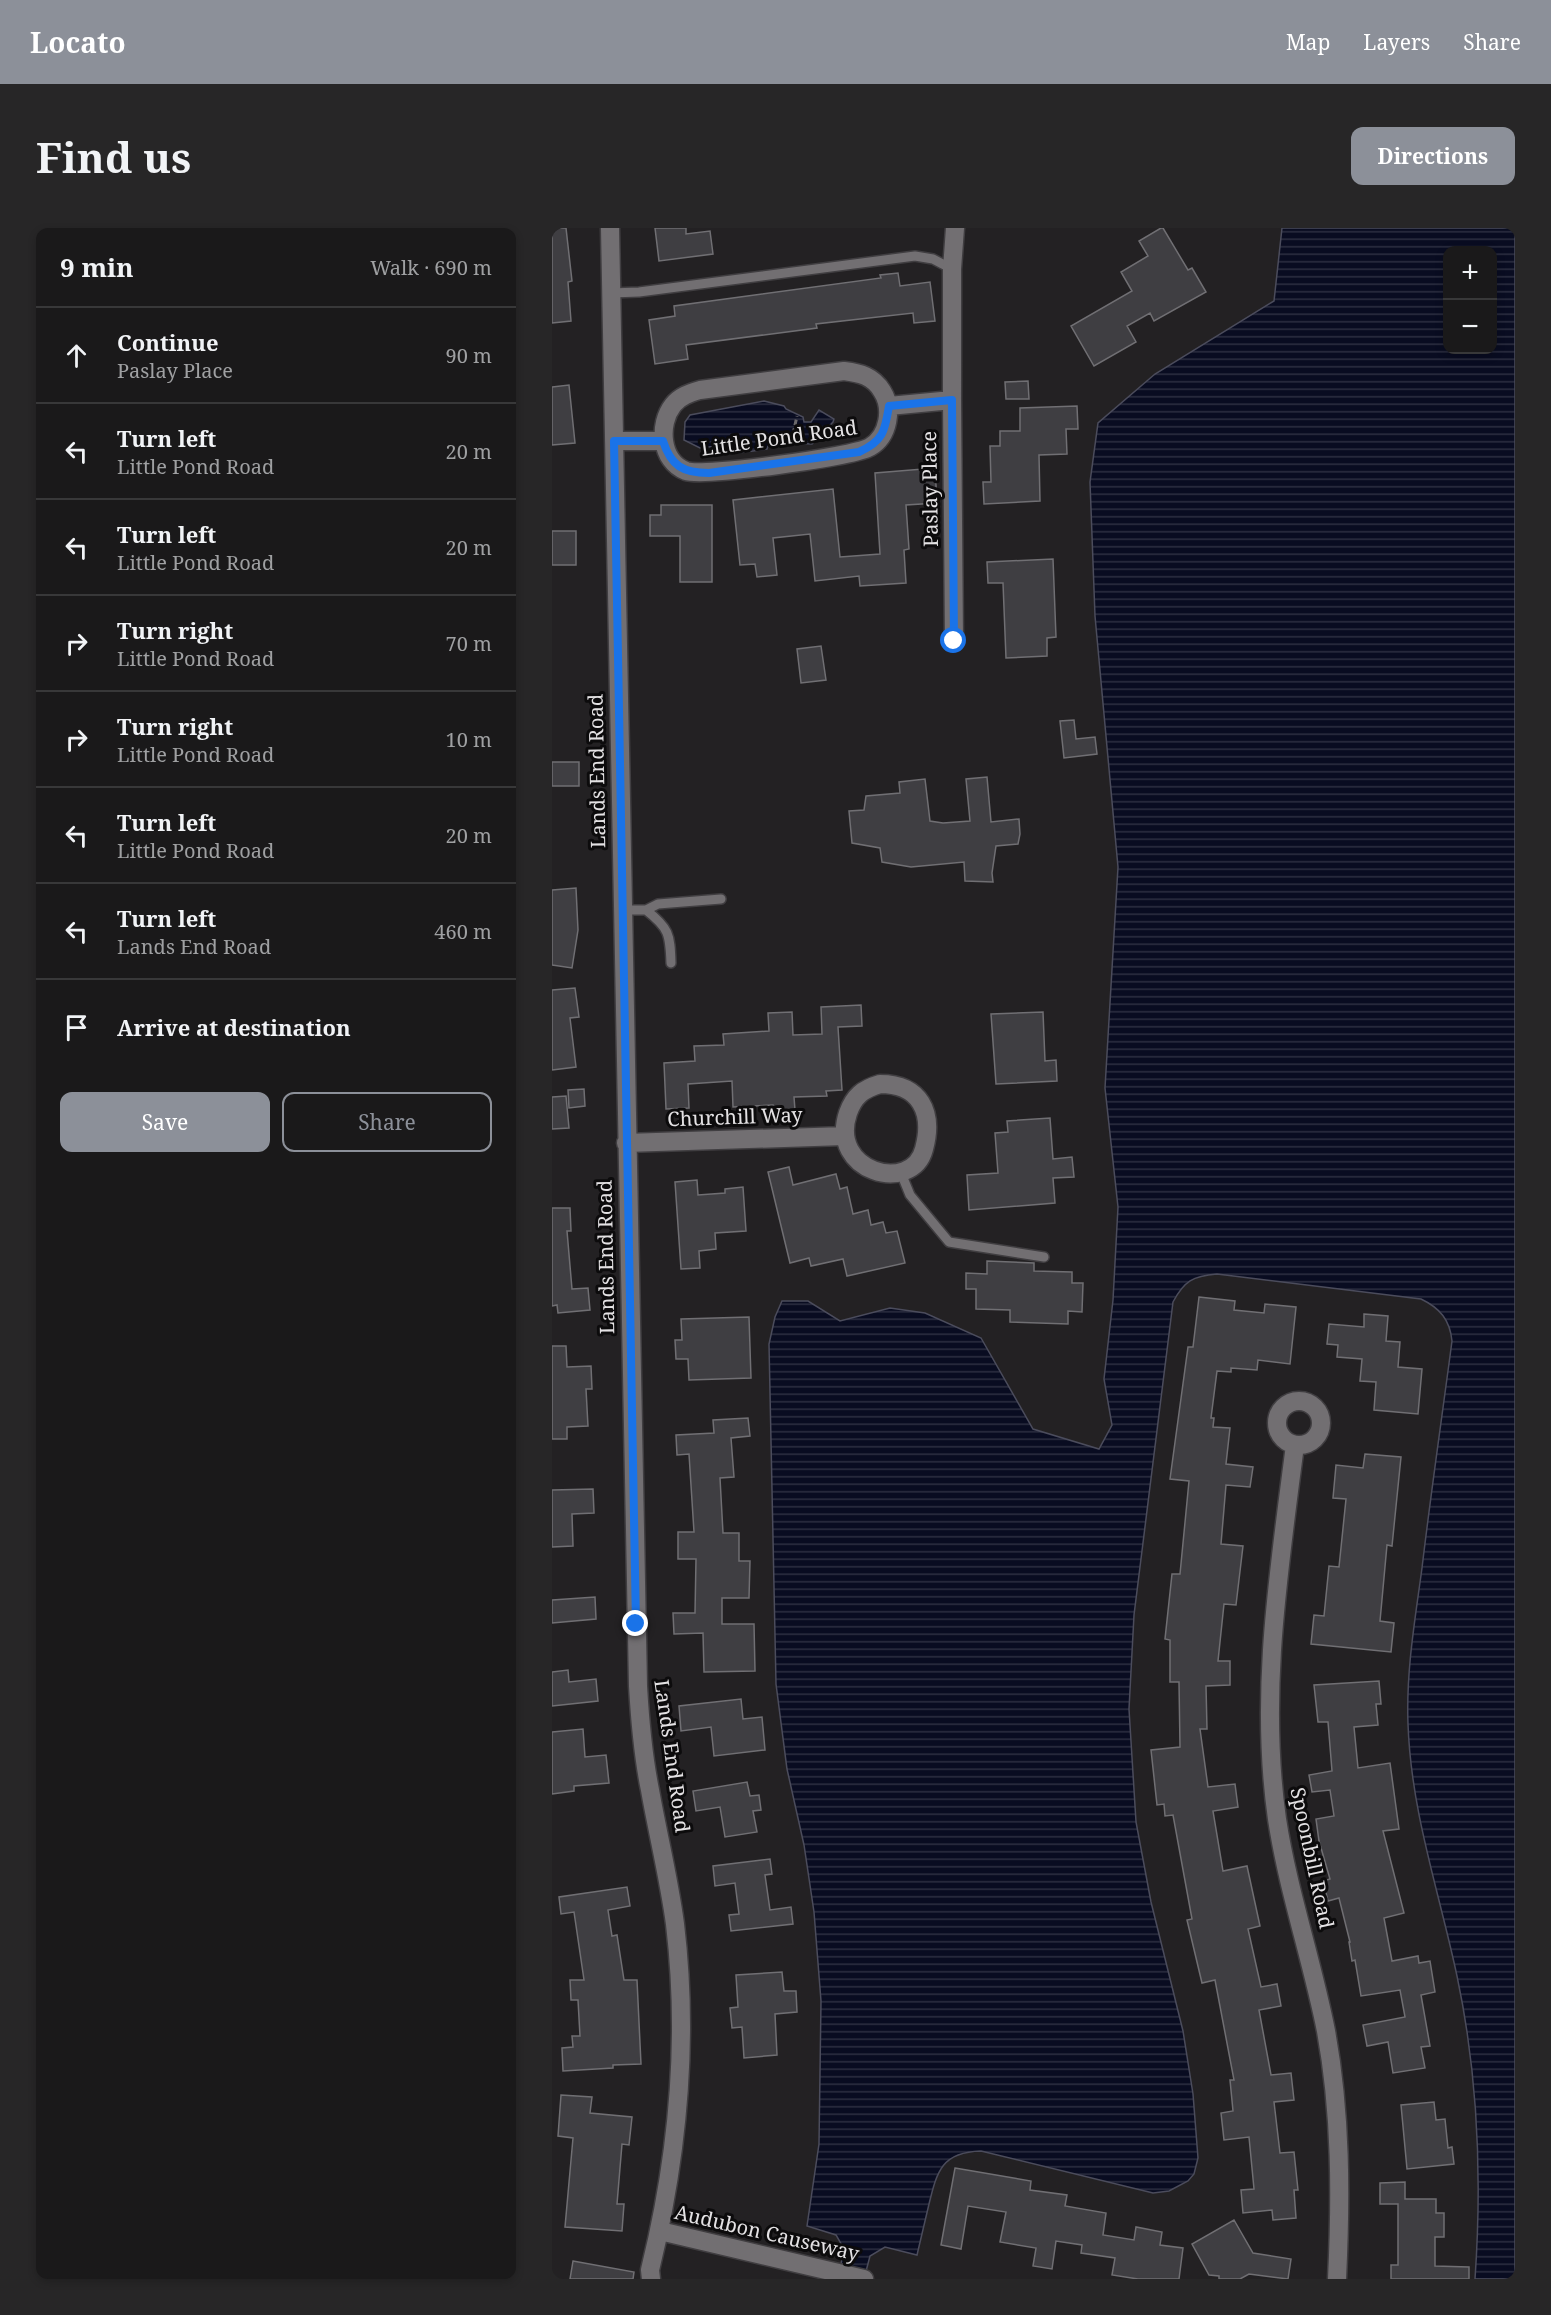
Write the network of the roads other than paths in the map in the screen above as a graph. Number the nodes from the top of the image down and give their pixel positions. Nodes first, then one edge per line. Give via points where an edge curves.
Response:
1 (610, 228) edge
2 (955, 228) edge
3 (952, 269) junction
4 (611, 293) junction
5 (952, 400) junction
6 (889, 406) junction
7 (614, 441) junction
8 (663, 441) junction
9 (954, 641) dead end
10 (722, 899) dead end
11 (622, 910) junction
12 (646, 910) junction
13 (671, 963) dead end
14 (844, 1136) junction
15 (626, 1143) junction
16 (901, 1173) junction
17 (1044, 1257) dead end
18 (1295, 1445) dead end
19 (660, 2231) junction
20 (651, 2279) edge
21 (864, 2279) edge
22 (1337, 2279) edge

1 - 4 street, Lands End Road
2 - 3 street, Paslay Place
3 - 4 lane via 933,259 915,256
3 - 5 street, Paslay Place
4 - 7 street, Lands End Road
5 - 6 street
5 - 9 street, Paslay Place
6 - 8 street, Little Pond Road via 880,438 859,452 833,457 697,473 685,471 674,462
6 - 8 street via 874,381 863,374 844,371 700,390 674,403 663,427
7 - 8 street
7 - 11 street, Lands End Road
10 - 12 lane via 658,904
11 - 12 lane
11 - 15 street, Lands End Road
12 - 13 lane via 668,931
14 - 15 street, Churchill Way
14 - 16 street via 858,1162 886,1174
14 - 16 street via 854,1097 865,1088 895,1084 909,1089 920,1099 925,1111 927,1140 914,1166
15 - 19 street, Lands End Road via 638,1686 649,1789 675,1925 682,2030 679,2105
16 - 17 lane via 910,1195 949,1242
18 - 22 street, Spoonbill Road via 1271,1645 1270,1754 1277,1820 1313,1969 1333,2082 1340,2169
19 - 20 street, Lands End Road
19 - 21 street, Audubon Causeway

